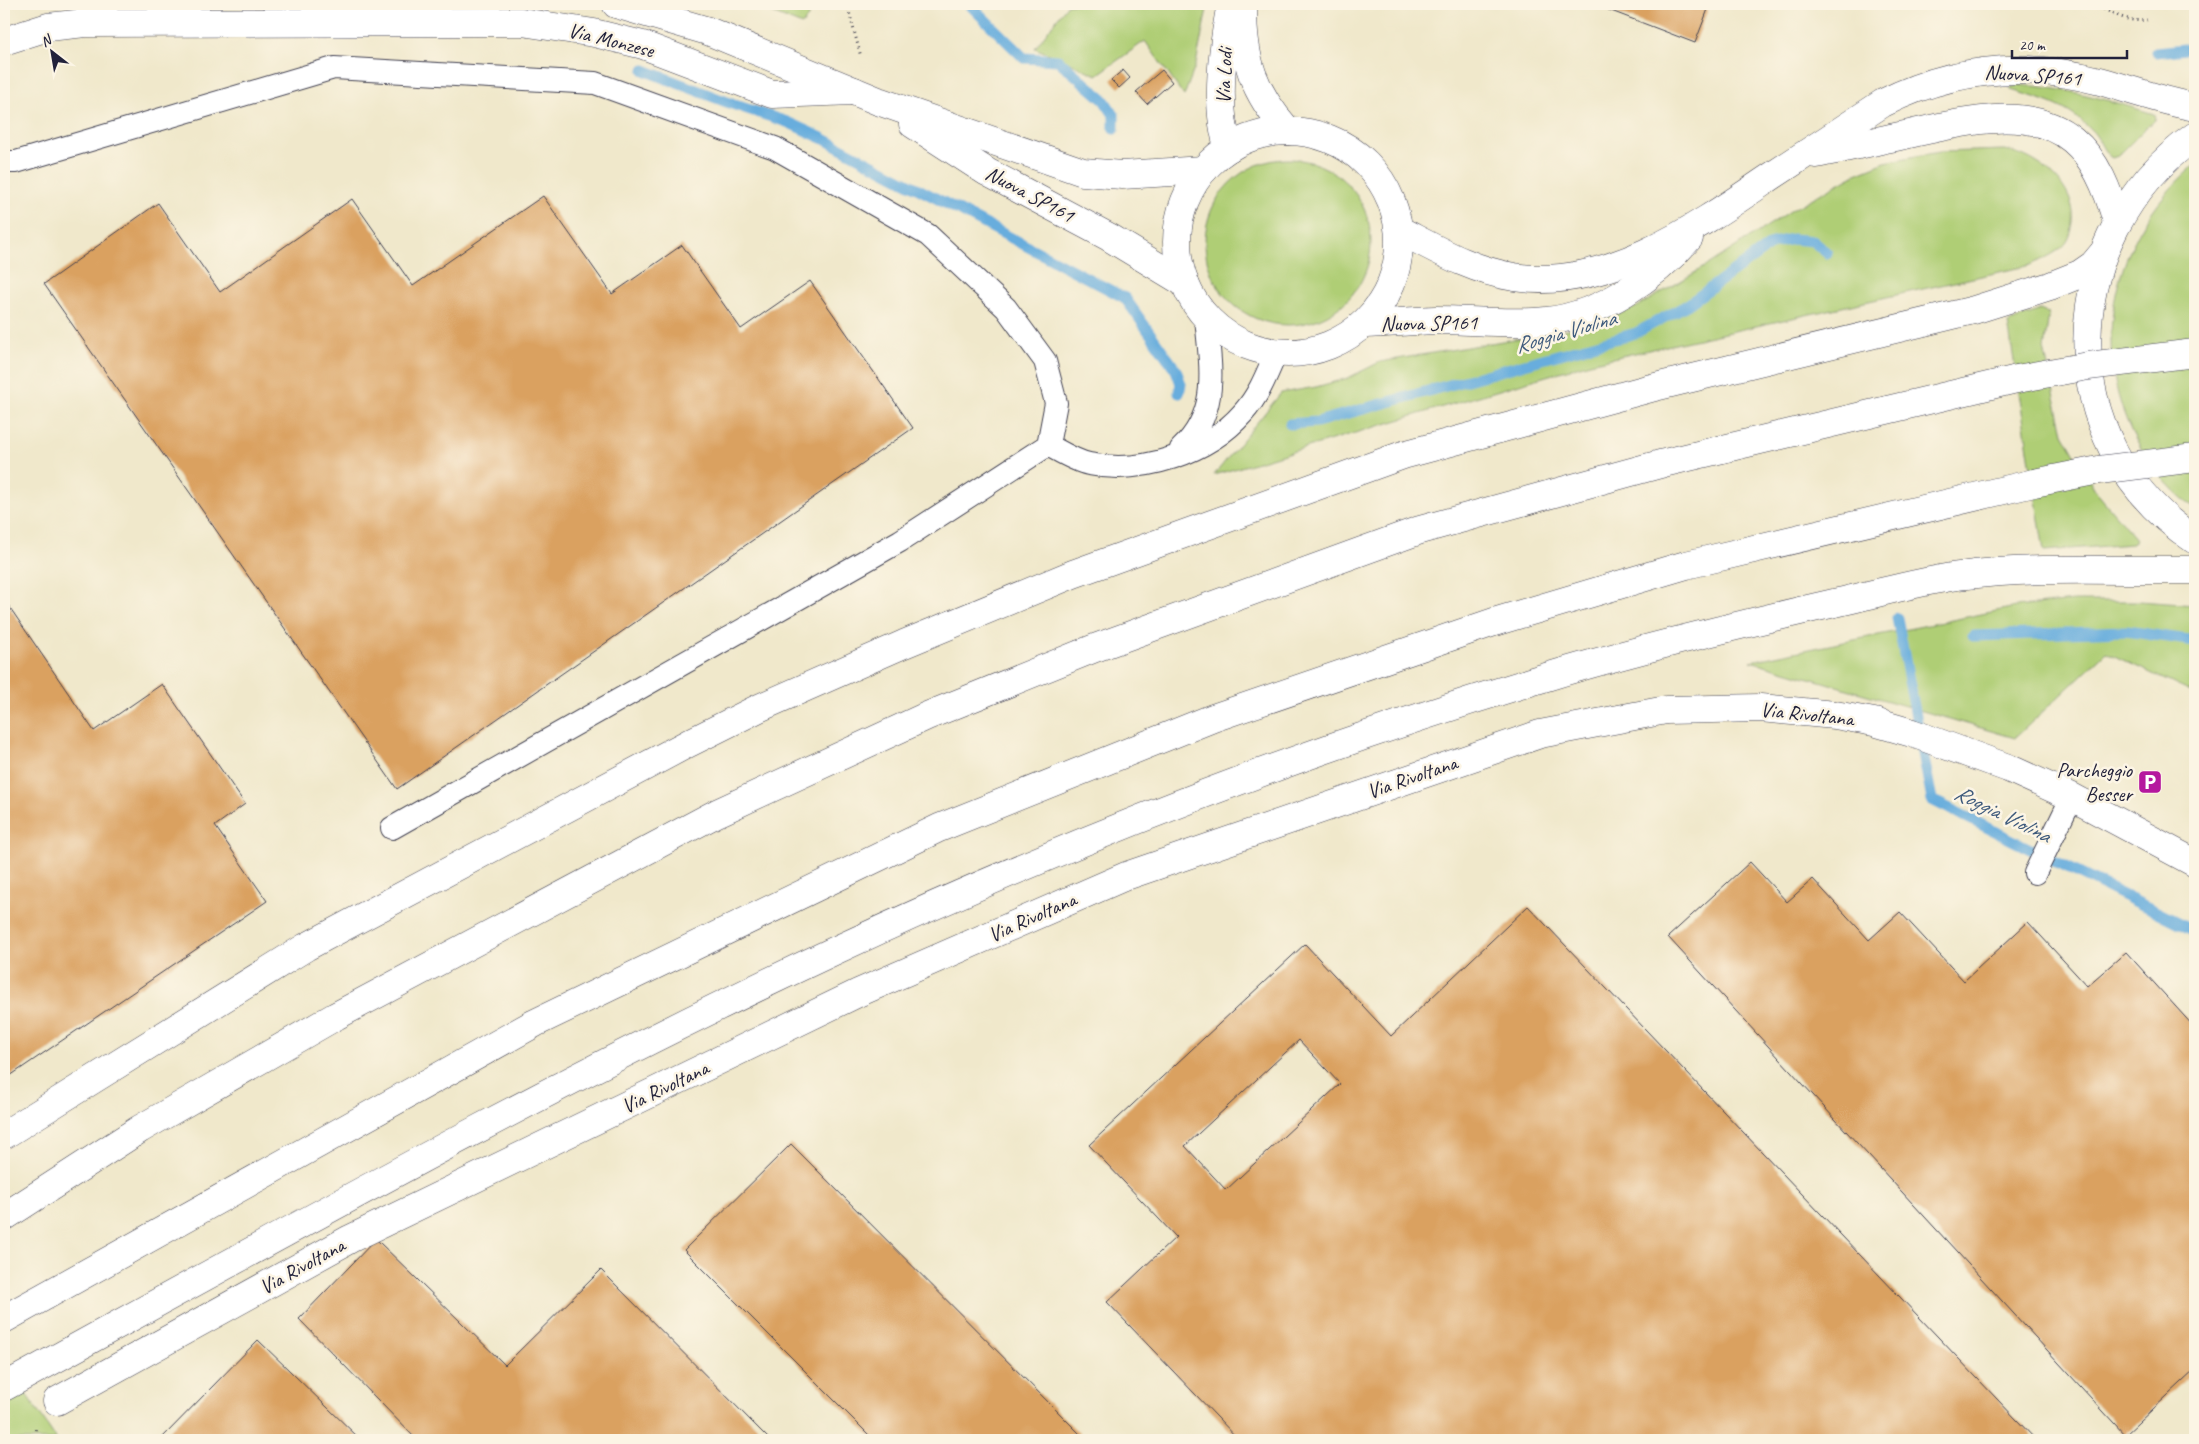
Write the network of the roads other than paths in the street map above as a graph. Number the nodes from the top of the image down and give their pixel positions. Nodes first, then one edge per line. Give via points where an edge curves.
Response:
1 (616, 4) edge
2 (1231, 4) edge
3 (1242, 4) edge
4 (4, 41) edge
5 (868, 97) junction
6 (2195, 107) edge
7 (1288, 131) junction
8 (2195, 136) edge
9 (1229, 148) junction
10 (1800, 158) junction
11 (4, 162) edge
12 (1204, 170) junction
13 (2117, 222) junction
14 (1702, 223) junction
15 (1399, 230) junction
16 (2103, 253) junction
17 (1185, 283) junction
18 (1206, 317) junction
19 (1364, 324) junction
20 (1276, 353) junction
21 (2195, 353) edge
22 (1048, 445) junction
23 (1173, 456) junction
24 (2195, 458) edge
25 (2195, 540) edge
26 (2195, 570) edge
27 (2072, 797) junction
28 (392, 828) dead end
29 (2195, 863) edge
30 (2036, 873) dead end
31 (4, 1135) edge
32 (4, 1217) edge
33 (4, 1319) edge
34 (4, 1387) edge
35 (57, 1401) dead end

1 - 5 main road, Nuova SP161 via 708,31
2 - 9 main road, Via Lodi via 1222,86 1225,137
3 - 7 main road, Via Lodi via 1243,37 1250,72 1263,100
4 - 5 main road, Via Monzese via 48,27 85,23 522,22 594,33 643,45 772,94
5 - 12 main road, Nuova SP161 via 1083,172 1122,175
5 - 17 main road, Nuova SP161 via 987,172 1109,237
6 - 10 main road, Nuova SP161 via 2070,75 1999,70 1969,72 1909,90 1883,103
7 - 9 main road, Nuova SP161 via 1258,136
7 - 15 main road, Nuova SP161 via 1331,139 1364,161 1388,192
8 - 13 main road via 2156,169
9 - 12 main road, Nuova SP161
10 - 13 main road, Nuova SP161 via 1951,124 1991,120 2039,123 2056,129 2082,148 2103,182
10 - 14 main road, Nuova SP161
11 - 22 lane via 16,162 334,68 595,84 775,148 928,235 1006,308 1045,361 1056,403
12 - 17 main road, Nuova SP161 via 1186,200 1178,226 1178,254
13 - 16 main road
14 - 15 main road, Nuova SP161 via 1607,269 1535,280 1502,275 1474,266
14 - 19 main road, Nuova SP161 via 1674,255 1641,281 1607,301 1574,314 1527,322 1435,320
15 - 19 main road, Nuova SP161 via 1399,255 1393,279 1382,302
16 - 25 main road via 2092,292 2088,334 2089,367 2100,415 2120,460 2144,494 2173,524
16 - 31 main road via 2080,274 1974,310 1651,388 1403,455 1074,574 912,640 698,738 306,947
17 - 18 main road, Nuova SP161
18 - 20 main road, Nuova SP161 via 1237,341
18 - 23 lane via 1210,397 1197,432
19 - 20 main road, Nuova SP161 via 1323,348 1300,353
20 - 23 lane via 1257,393 1232,424 1193,449
21 - 32 main road, bridge via 2088,366 2018,379 1664,463 1420,530 1120,638 927,716 717,813 362,1002 140,1129
22 - 23 lane via 1076,460 1106,466 1135,466
22 - 28 lane via 900,541
24 - 33 main road, bridge via 2099,470 2034,483 1686,565 1494,622 1213,718 939,828 535,1023
26 - 34 main road via 2008,571 1951,577 1637,650 1476,698 1235,781 1081,843 835,950 616,1057
27 - 29 main road, Via Rivoltana
27 - 30 lane
27 - 35 main road, Via Rivoltana via 2008,768 1940,743 1894,728 1835,715 1760,708 1666,710 1540,734 1159,863 858,993 350,1239

